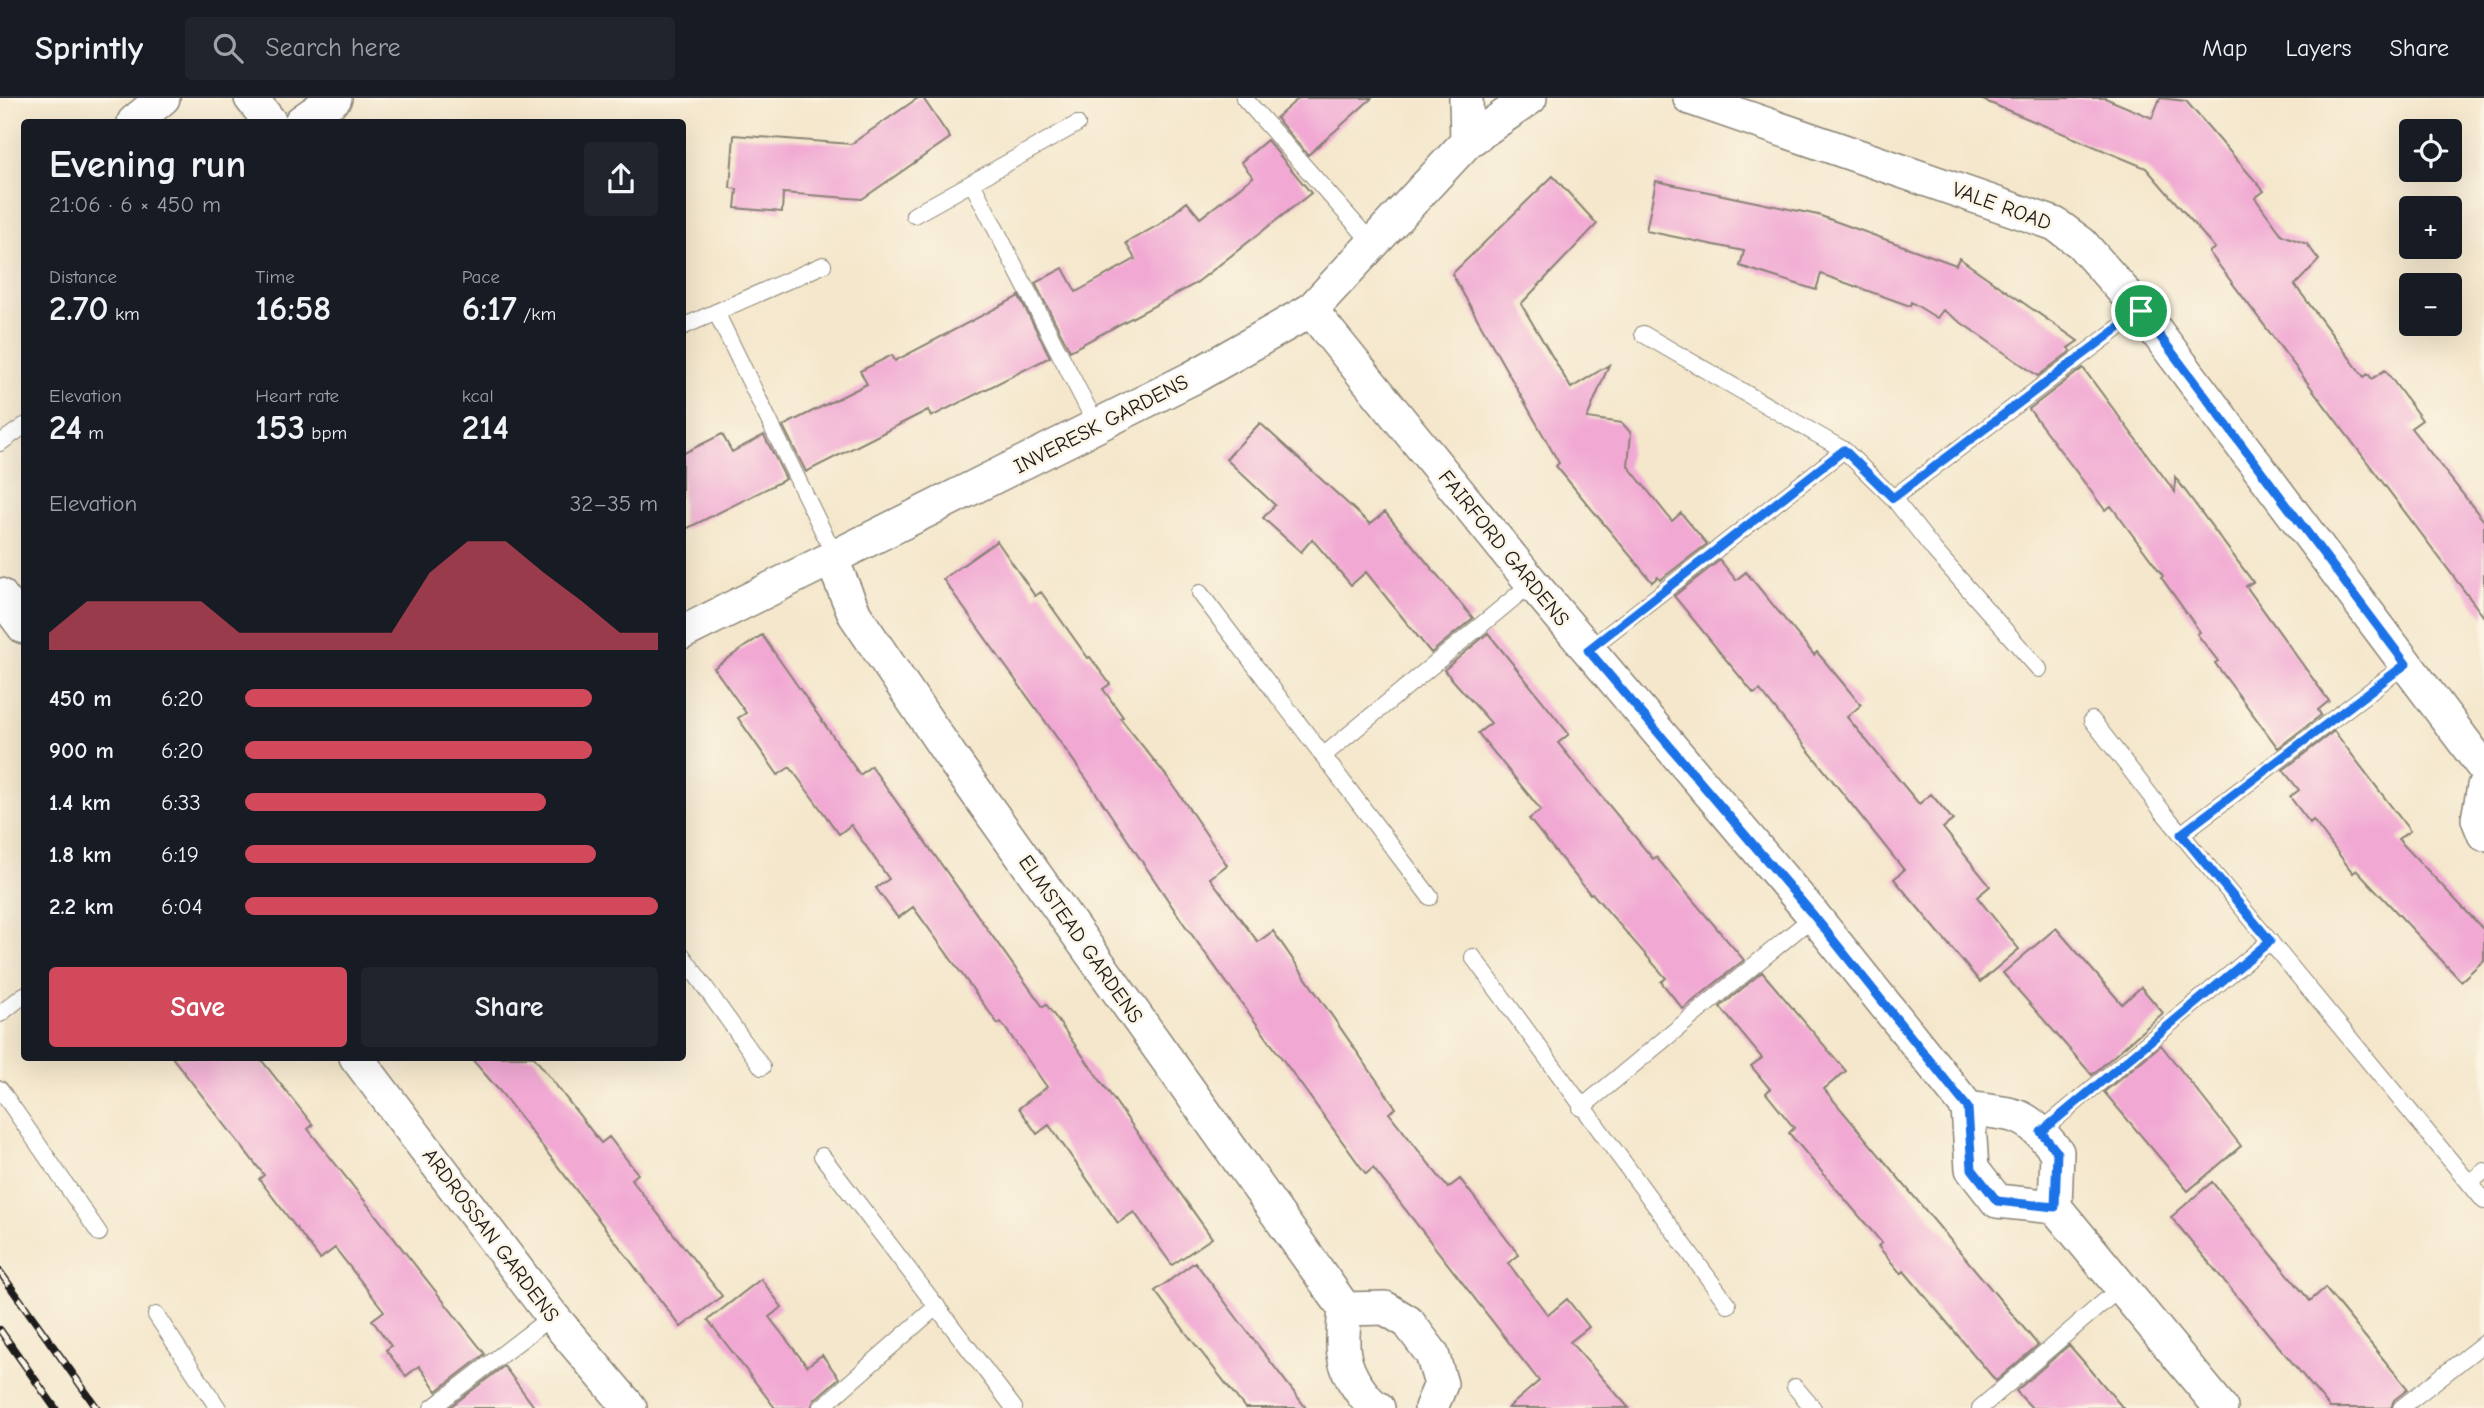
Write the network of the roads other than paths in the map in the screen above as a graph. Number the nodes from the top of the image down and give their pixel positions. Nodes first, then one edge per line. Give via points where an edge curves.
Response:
1 (163, 98) edge
2 (251, 98) edge
3 (335, 98) edge
4 (1244, 98) edge
5 (1466, 98) edge
6 (1530, 98) edge
7 (1690, 98) edge
8 (138, 119) edge
9 (268, 119) edge
10 (305, 119) edge
11 (1077, 124) dead end
12 (1467, 142) junction
13 (972, 183) junction
14 (915, 215) dead end
15 (1373, 244) junction
16 (822, 265) dead end
17 (1311, 310) junction
18 (2141, 311) junction
19 (716, 312) junction
20 (686, 325) edge
21 (1643, 334) dead end
22 (1097, 426) junction
23 (21, 428) edge
24 (0, 443) edge
25 (1844, 450) junction
26 (1893, 498) junction
27 (834, 559) junction
28 (1532, 583) junction
29 (1200, 593) dead end
30 (0, 595) edge
31 (21, 623) edge
32 (686, 631) edge
33 (1588, 650) junction
34 (2406, 664) junction
35 (2039, 668) dead end
36 (2092, 720) dead end
37 (1324, 756) junction
38 (2484, 768) edge
39 (2484, 786) edge
40 (2181, 834) junction
41 (2484, 834) edge
42 (1430, 897) dead end
43 (1814, 916) junction
44 (2270, 941) junction
45 (1473, 957) dead end
46 (686, 961) edge
47 (21, 997) edge
48 (0, 1014) edge
49 (359, 1061) edge
50 (762, 1067) dead end
51 (0, 1089) edge
52 (1581, 1108) junction
53 (1968, 1108) junction
54 (2041, 1132) junction
55 (822, 1156) dead end
56 (2484, 1171) edge
57 (2470, 1183) junction
58 (2484, 1201) edge
59 (2055, 1207) junction
60 (99, 1233) dead end
61 (2120, 1288) junction
62 (937, 1306) junction
63 (1728, 1306) dead end
64 (1345, 1309) junction
65 (156, 1315) dead end
66 (552, 1316) junction
67 (2484, 1343) edge
68 (1795, 1387) dead end
69 (218, 1408) edge
70 (432, 1408) edge
71 (630, 1408) edge
72 (821, 1408) edge
73 (1014, 1408) edge
74 (1378, 1408) edge
75 (1431, 1408) edge
76 (1813, 1408) edge
77 (1980, 1408) edge
78 (2221, 1408) edge
79 (2401, 1408) edge

1 - 8 street
2 - 9 street
3 - 10 street
4 - 15 lane
5 - 12 street
6 - 12 street, INVERESK GARDENS
7 - 18 street, VALE ROAD via 2055,224 2081,243
11 - 13 lane
12 - 15 street, INVERESK GARDENS
13 - 14 lane
13 - 22 lane
15 - 17 street, INVERESK GARDENS
16 - 19 lane
17 - 22 street, INVERESK GARDENS
17 - 28 street, FAIRFORD GARDENS
18 - 26 lane
18 - 34 street, VALE ROAD
19 - 20 lane
19 - 27 lane
21 - 25 lane
22 - 27 street, INVERESK GARDENS
23 - 24 lane
25 - 26 lane
25 - 33 lane
26 - 35 lane
27 - 32 street, INVERESK GARDENS
27 - 64 street, ELMSTEAD GARDENS via 855,615 952,758
28 - 33 street, FAIRFORD GARDENS
28 - 37 lane
29 - 37 lane
30 - 31 street
33 - 43 street, FAIRFORD GARDENS
34 - 38 street, VALE ROAD
34 - 40 lane
36 - 40 lane
37 - 42 lane
39 - 41 street via 2478,819
40 - 44 lane
43 - 52 lane
43 - 53 street, FAIRFORD GARDENS
44 - 54 lane
44 - 57 lane
45 - 52 lane
46 - 50 lane
47 - 48 lane
49 - 66 street, ARDROSSAN GARDENS
51 - 60 lane
52 - 63 lane
53 - 54 street via 2024,1116
53 - 59 street via 1972,1169 1997,1201
54 - 59 street via 2057,1152
55 - 62 lane
56 - 57 lane
57 - 58 lane
59 - 61 street
61 - 77 lane
61 - 78 street
62 - 72 lane
62 - 73 lane
64 - 74 street via 1342,1342 1346,1371
64 - 75 street via 1385,1308 1408,1322 1432,1354 1441,1384
65 - 69 lane
66 - 70 lane
66 - 71 street, ARDROSSAN GARDENS
67 - 79 lane
68 - 76 lane

